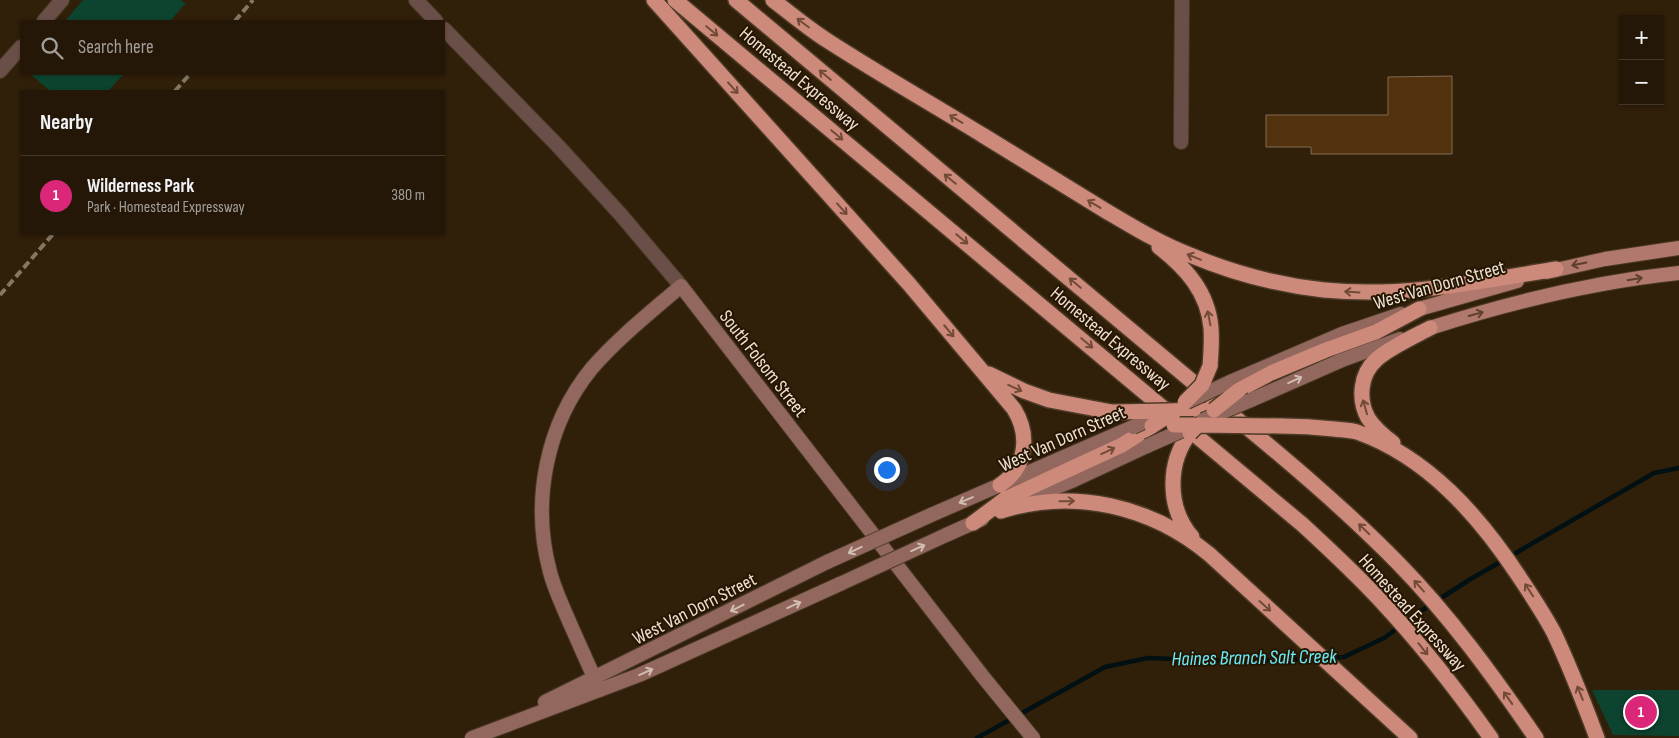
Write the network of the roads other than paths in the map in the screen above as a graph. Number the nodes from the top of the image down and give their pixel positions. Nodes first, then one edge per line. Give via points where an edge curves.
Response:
1 (62, 0) edge
2 (416, 0) edge
3 (654, 0) edge
4 (675, 0) edge
5 (736, 0) edge
6 (773, 0) edge
7 (1182, 0) edge
8 (45, 20) edge
9 (435, 20) edge
10 (445, 30) edge
11 (20, 48) edge
12 (0, 71) edge
13 (1182, 142) dead end
14 (1136, 228) junction
15 (1679, 248) edge
16 (1556, 269) junction
17 (1679, 273) edge
18 (681, 286) junction
19 (1419, 309) joint
20 (1430, 328) junction
21 (974, 362) junction
22 (1234, 386) junction
23 (1176, 408) junction
24 (1207, 418) junction
25 (1152, 426) junction
26 (1136, 435) junction
27 (1420, 467) junction
28 (1000, 485) junction
29 (1001, 511) junction
30 (973, 524) junction
31 (1209, 554) junction
32 (598, 684) junction
33 (472, 738) edge
34 (1033, 738) edge
35 (1410, 738) edge
36 (1491, 738) edge
37 (1536, 738) edge
38 (1598, 738) edge

1 - 8 street
2 - 9 street
3 -> 21 highway via 909,284
4 -> 36 highway, Homestead Expressway via 1303,525 1355,574 1410,634
37 -> 5 highway, Homestead Expressway via 1473,650 1433,602 1399,564 1324,492
14 -> 6 highway via 827,40
7 - 13 street
10 - 18 street, South Folsom Street via 559,147
11 - 12 street
16 -> 14 highway via 1399,292 1323,290 1271,281 1221,267 1188,255
23 -> 14 highway, bridge via 1202,385 1210,366 1211,327 1207,304 1190,274
15 -> 16 main road, West Van Dorn Street
16 - 19 main road, West Van Dorn Street
20 -> 17 main road, West Van Dorn Street via 1530,299
18 - 32 main road via 609,350 576,390 552,442 546,468 542,516 543,542 550,572
18 - 34 main road, South Folsom Street
19 - 22 highway via 1376,332
24 -> 20 main road, West Van Dorn Street, bridge via 1342,360
27 -> 20 highway via 1369,419 1362,394 1363,381 1376,360
21 -> 23 highway, bridge via 992,377 1049,400 1112,412
21 - 28 highway via 1014,409 1022,424 1024,446 1021,460 1015,472
22 - 23 main road, West Van Dorn Street, bridge
22 - 24 highway, bridge
23 - 24 highway
23 - 25 highway, bridge
23 - 26 main road, West Van Dorn Street, bridge
24 - 25 highway, bridge
24 - 26 main road, West Van Dorn Street, bridge
24 - 27 highway, bridge via 1354,432 1391,448
24 - 31 highway, bridge via 1185,440 1177,455 1173,488 1182,522
25 - 26 highway, bridge
26 - 28 main road, West Van Dorn Street
26 - 29 main road, West Van Dorn Street
30 -> 26 highway via 1005,499 1122,445
38 -> 27 highway via 1553,632 1532,595 1470,513
28 -> 32 main road, West Van Dorn Street, bridge via 828,562
29 - 30 main road, West Van Dorn Street
29 -> 31 highway via 1037,502 1102,504 1149,517 1189,538
32 -> 30 main road, West Van Dorn Street, bridge via 639,675
31 -> 35 highway
32 - 33 main road, West Van Dorn Street via 498,724

